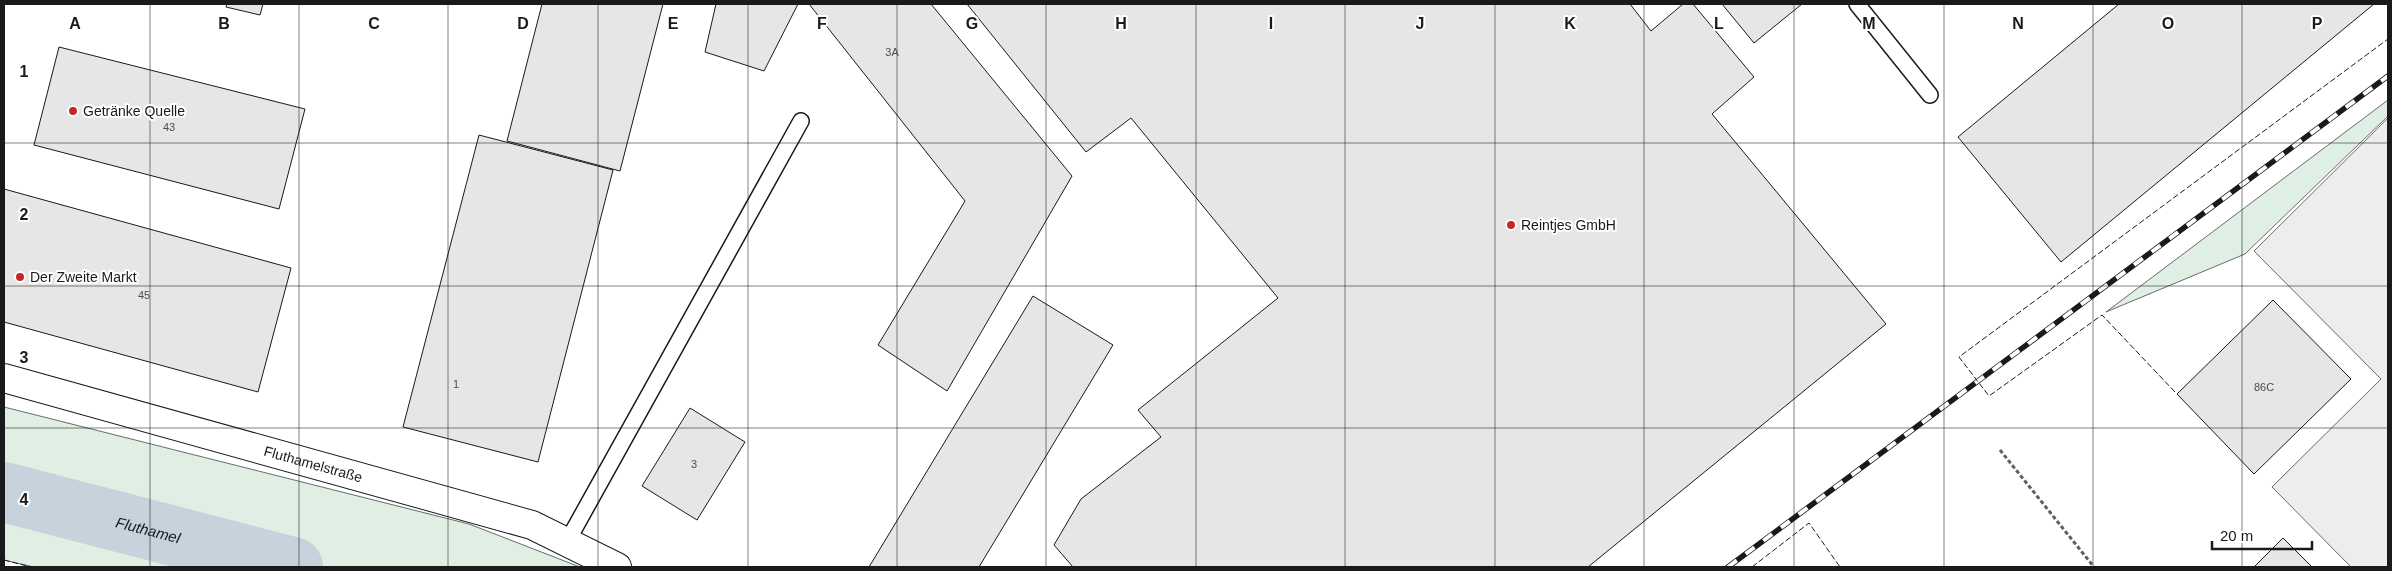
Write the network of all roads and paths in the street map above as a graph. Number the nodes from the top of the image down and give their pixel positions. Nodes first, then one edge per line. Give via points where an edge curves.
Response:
1 (1857, 4) edge
2 (1930, 95) dead end
3 (801, 121) dead end
4 (4, 378) edge
5 (2000, 450) dead end
6 (567, 542) junction
7 (617, 567) edge
8 (2094, 567) edge

1 - 2 lane
3 - 6 lane
4 - 6 main road, Fluthamelstraße via 532,525
5 - 8 path
6 - 7 main road, Fluthamelstraße

